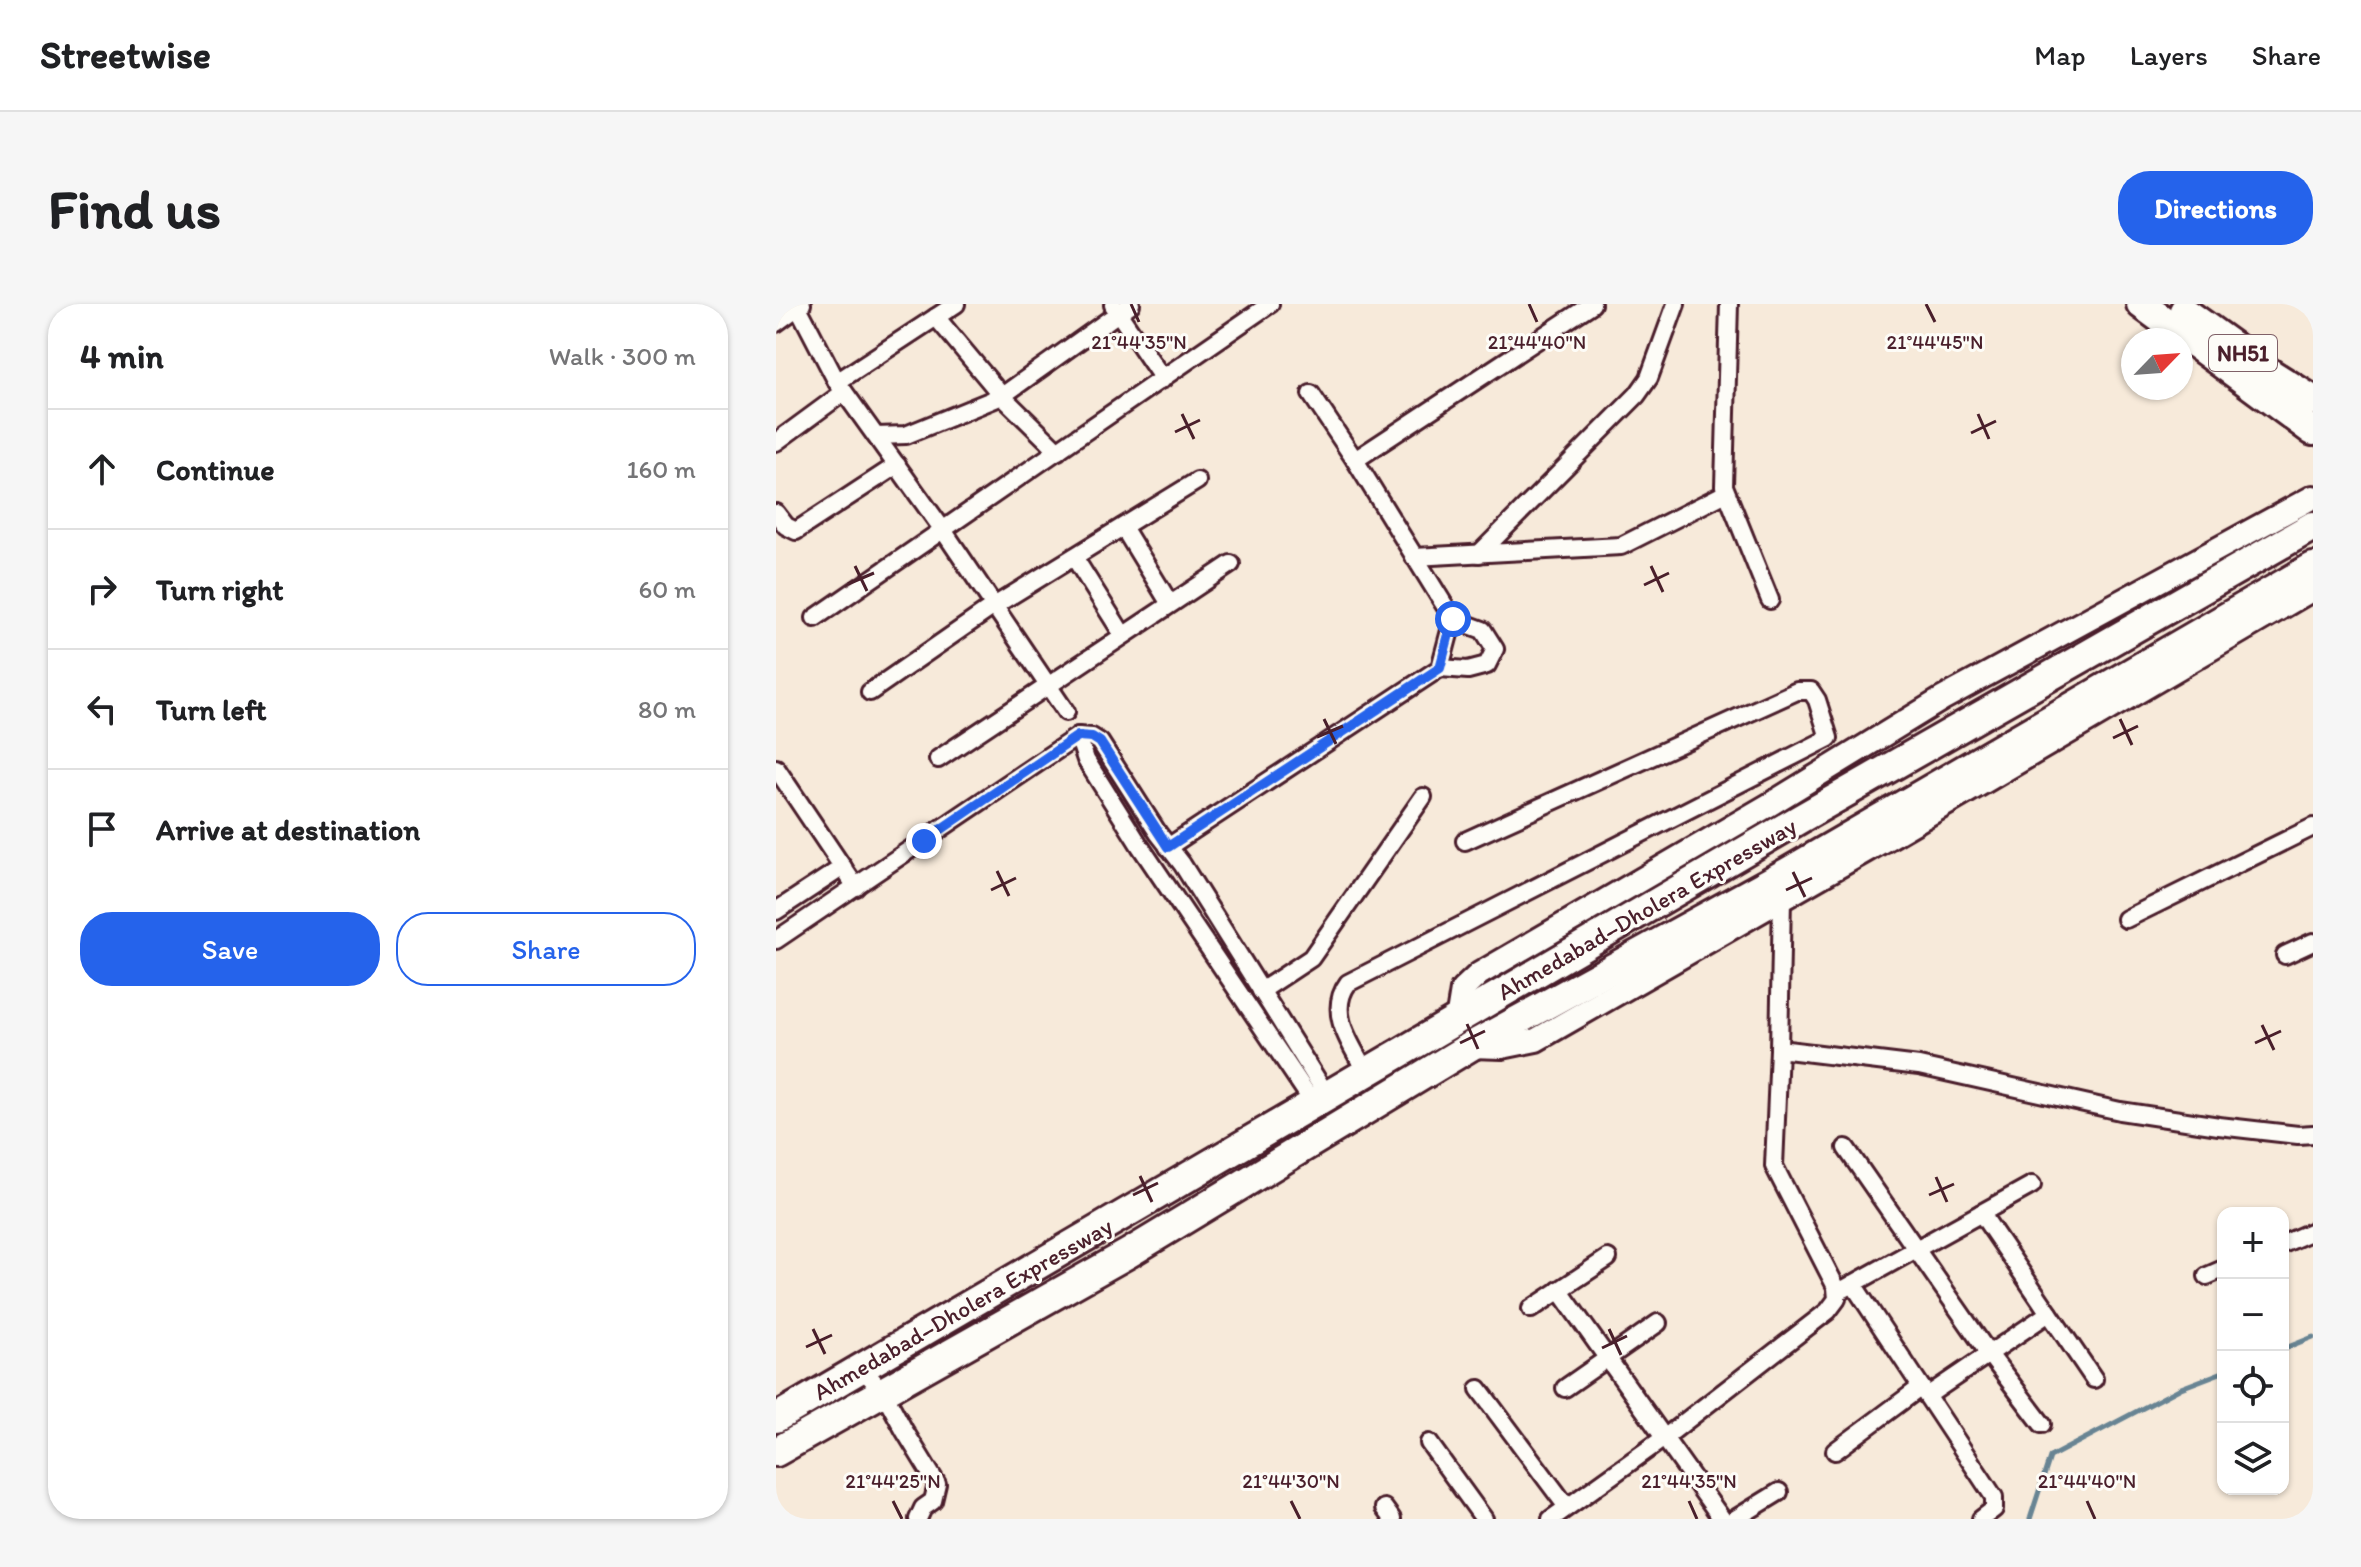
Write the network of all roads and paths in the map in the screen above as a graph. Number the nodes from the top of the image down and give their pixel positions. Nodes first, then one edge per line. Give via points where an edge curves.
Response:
1 (956, 304) edge
2 (1270, 304) edge
3 (1592, 304) edge
4 (1676, 304) edge
5 (1729, 304) edge
6 (2141, 304) edge
7 (2174, 304) edge
8 (800, 306) edge
9 (1120, 307) edge
10 (936, 317) junction
11 (776, 323) edge
12 (1163, 379) junction
13 (840, 387) junction
14 (1311, 394) dead end
15 (1002, 396) junction
16 (2313, 400) edge
17 (2313, 431) edge
18 (876, 436) junction
19 (776, 442) edge
20 (1058, 451) junction
21 (1355, 460) junction
22 (897, 465) junction
23 (1197, 481) dead end
24 (1726, 493) junction
25 (2313, 497) edge
26 (776, 513) edge
27 (2313, 526) edge
28 (1123, 527) junction
29 (943, 530) junction
30 (1479, 554) junction
31 (1074, 557) junction
32 (1414, 557) junction
33 (1231, 564) dead end
34 (2313, 567) edge
35 (2313, 589) edge
36 (1770, 600) dead end
37 (1170, 604) junction
38 (994, 606) junction
39 (815, 618) dead end
40 (1453, 619) junction
41 (1123, 635) junction
42 (1440, 668) junction
43 (1047, 685) junction
44 (870, 692) dead end
45 (1066, 712) dead end
46 (1078, 736) junction
47 (1829, 738) junction
48 (938, 759) dead end
49 (1840, 761) junction
50 (776, 768) edge
51 (1423, 797) dead end
52 (2313, 827) edge
53 (1163, 840) junction
54 (1465, 841) dead end
55 (1140, 846) junction
56 (1182, 864) junction
57 (843, 867) junction
58 (1161, 878) junction
59 (856, 887) junction
60 (1782, 898) junction
61 (776, 911) edge
62 (2126, 919) dead end
63 (776, 940) edge
64 (2313, 942) edge
65 (2285, 955) dead end
66 (1261, 991) junction
67 (1457, 1021) junction
68 (1471, 1046) junction
69 (1779, 1049) junction
70 (1367, 1074) junction
71 (1321, 1100) junction
72 (2313, 1134) edge
73 (1846, 1148) dead end
74 (2032, 1185) dead end
75 (1981, 1213) junction
76 (2313, 1231) edge
77 (2289, 1241) edge
78 (1916, 1249) junction
79 (1608, 1258) dead end
80 (2217, 1272) edge
81 (2207, 1276) dead end
82 (1853, 1284) junction
83 (1559, 1290) junction
84 (1836, 1293) junction
85 (1531, 1309) dead end
86 (2049, 1313) junction
87 (1658, 1323) dead end
88 (1989, 1354) junction
89 (1608, 1359) junction
90 (862, 1369) junction
91 (2094, 1379) dead end
92 (1565, 1388) dead end
93 (1479, 1389) dead end
94 (883, 1391) junction
95 (1924, 1392) junction
96 (776, 1418) edge
97 (2042, 1424) dead end
98 (1664, 1438) junction
99 (1429, 1443) dead end
100 (1835, 1451) dead end
101 (776, 1452) edge
102 (1779, 1492) dead end
103 (1567, 1507) junction
104 (918, 1519) edge
105 (1484, 1519) edge
106 (1551, 1519) edge
107 (1722, 1519) edge
108 (1735, 1519) edge
109 (1981, 1519) edge

1 - 10 street
2 - 12 street
3 - 21 street
4 - 30 street via 1649,378 1637,395
5 - 24 street
6 - 17 highway, NH51
7 - 16 highway, NH51
8 - 11 street
8 - 13 street
9 - 12 street
9 - 15 street
10 - 13 street
10 - 15 street
12 - 20 street
13 - 18 street
13 - 19 street
14 - 21 street
15 - 18 street via 902,437
15 - 20 street
18 - 22 street
20 - 29 street
21 - 32 street
22 - 26 street via 796,531
22 - 29 street
23 - 28 street
24 - 30 street via 1621,546
24 - 36 street
25 - 49 street via 1942,699
27 - 67 highway, Ahmedabad–Dholera Expressway
28 - 31 street
28 - 37 street
29 - 38 street
29 - 39 street
30 - 32 street
31 - 38 street
31 - 41 street
32 - 40 street
33 - 37 street
34 - 68 highway, Ahmedabad–Dholera Expressway via 1796,867
35 - 60 street
37 - 41 street
38 - 43 street
38 - 44 street
40 - 42 street
40 - 42 street via 1483,630 1495,649 1487,665
41 - 43 street
42 - 53 street
43 - 45 street
43 - 48 street
46 - 53 street via 1100,742
46 - 55 street via 1083,754
46 - 59 street
47 - 49 street
47 - 54 street via 1811,691 1797,691
47 - 70 street via 1348,983 1338,1010
49 - 67 street via 1479,974 1462,990
50 - 57 street
51 - 66 street via 1311,958
52 - 62 street
53 - 55 street
53 - 56 street
55 - 58 street
56 - 58 street
56 - 66 street
57 - 59 street
57 - 61 street
58 - 71 street
59 - 63 street
60 - 68 street via 1536,1040
60 - 69 street
64 - 65 street
66 - 71 street
67 - 70 highway, Ahmedabad–Dholera Expressway
68 - 94 highway, Ahmedabad–Dholera Expressway via 1136,1248
69 - 72 street via 1919,1066 2120,1111
69 - 84 street via 1774,1166
70 - 71 highway, Ahmedabad–Dholera Expressway
71 - 90 highway, Ahmedabad–Dholera Expressway
73 - 78 street
74 - 75 street
75 - 78 street
75 - 86 street
76 - 77 street
78 - 82 street
78 - 88 street
79 - 83 street
80 - 81 street
82 - 84 street
82 - 95 street
83 - 85 street
83 - 89 street
84 - 98 street via 1828,1311
86 - 88 street
86 - 91 street
87 - 89 street
88 - 95 street
88 - 97 street
89 - 92 street
89 - 98 street
90 - 94 street
90 - 96 highway, Ahmedabad–Dholera Expressway
93 - 103 street
94 - 101 highway, Ahmedabad–Dholera Expressway
94 - 104 street via 937,1484 933,1501
95 - 100 street
95 - 109 street via 1994,1497 1994,1509
98 - 103 street
98 - 107 street
99 - 105 street
102 - 108 street
103 - 106 street

